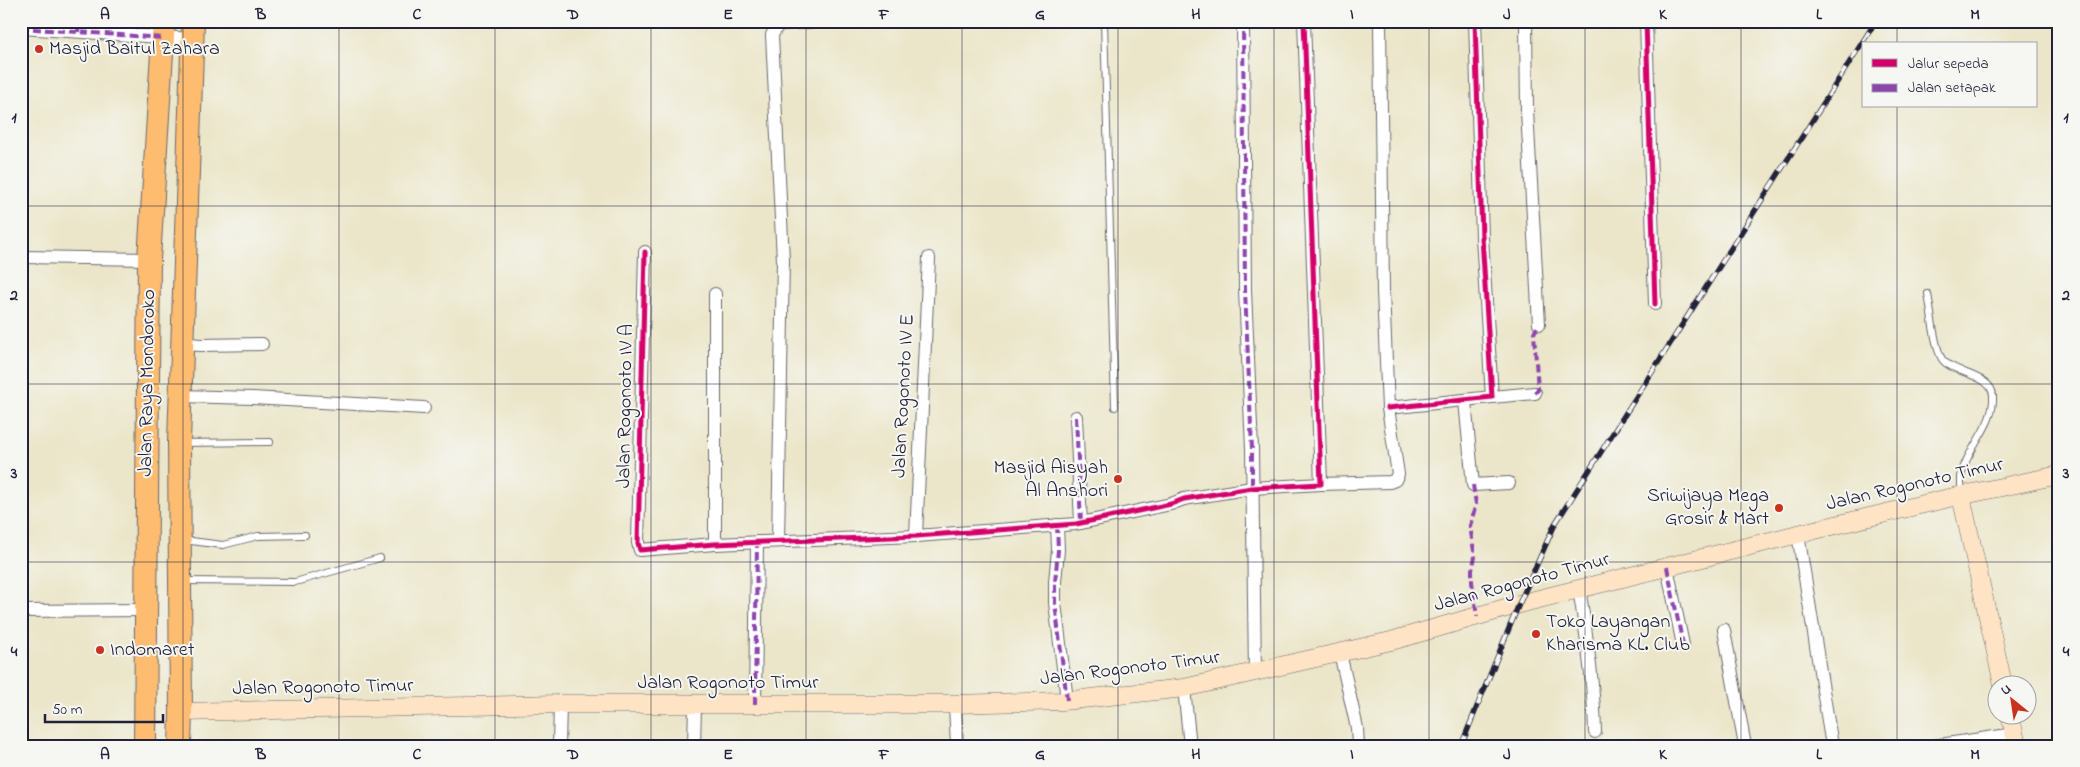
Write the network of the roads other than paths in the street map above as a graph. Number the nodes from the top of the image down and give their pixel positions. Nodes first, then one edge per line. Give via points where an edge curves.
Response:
1 (822, 21) edge
2 (1104, 21) edge
3 (1243, 21) edge
4 (1304, 21) edge
5 (1380, 21) edge
6 (1475, 21) edge
7 (1526, 21) edge
8 (1646, 21) edge
9 (45, 25) edge
10 (78, 27) edge
11 (21, 28) edge
12 (164, 30) edge
13 (192, 30) edge
14 (645, 252) dead end
15 (21, 257) edge
16 (929, 258) dead end
17 (149, 259) junction
18 (715, 294) dead end
19 (1928, 294) dead end
20 (1655, 304) dead end
21 (1539, 324) dead end
22 (181, 344) junction
23 (262, 344) dead end
24 (1535, 393) dead end
25 (180, 396) junction
26 (1492, 397) junction
27 (1465, 401) junction
28 (1115, 407) dead end
29 (424, 408) dead end
30 (1388, 408) junction
31 (1076, 417) dead end
32 (179, 442) junction
33 (270, 442) dead end
34 (2059, 475) edge
35 (1509, 483) dead end
36 (1321, 484) junction
37 (1252, 488) junction
38 (1961, 496) junction
39 (1081, 523) junction
40 (1057, 525) junction
41 (1798, 534) junction
42 (305, 535) dead end
43 (916, 536) junction
44 (180, 540) junction
45 (778, 541) junction
46 (757, 542) junction
47 (715, 544) junction
48 (380, 558) dead end
49 (1667, 567) junction
50 (180, 581) junction
51 (1579, 589) junction
52 (145, 610) junction
53 (21, 611) edge
54 (1724, 630) dead end
55 (1683, 645) dead end
56 (1340, 653) junction
57 (1256, 673) junction
58 (2002, 674) edge
59 (1184, 688) junction
60 (1067, 700) junction
61 (560, 704) junction
62 (695, 704) junction
63 (755, 704) junction
64 (956, 704) junction
65 (181, 712) junction
66 (145, 714) junction
67 (2012, 724) edge
68 (1595, 732) dead end
69 (2016, 740) edge
70 (145, 746) edge
71 (180, 746) edge
72 (558, 746) edge
73 (694, 746) edge
74 (957, 746) edge
75 (1190, 746) edge
76 (1358, 746) edge
77 (1745, 746) edge
78 (1832, 746) edge
79 (1933, 746) edge

1 - 45 street via 782,24 772,35 783,260
2 - 28 lane
3 - 37 street via 1245,290
4 - 36 street
5 - 30 street via 1382,246
6 - 26 street via 1482,237
7 - 21 street via 1526,111
8 - 20 street
9 - 10 street
9 - 11 street
10 - 12 street
12 - 13 street
12 - 17 highway, Jalan Raya Mondoroko
13 - 22 highway, Jalan Raya Mondoroko
14 - 47 street, Jalan Rogonoto IV A via 638,543 640,550
15 - 17 street
16 - 43 street, Jalan Rogonoto IV E
17 - 52 highway, Jalan Raya Mondoroko
18 - 47 street
19 - 38 lane via 1941,358 1949,366 1977,376 1993,394 1990,418 1961,476
22 - 23 street
22 - 25 highway, Jalan Raya Mondoroko
24 - 26 street
25 - 29 street
25 - 32 highway, Jalan Raya Mondoroko
26 - 27 street
27 - 30 street
27 - 35 street via 1473,484
30 - 36 street via 1398,474 1395,480
31 - 39 street
32 - 33 lane
32 - 44 highway, Jalan Raya Mondoroko
34 - 38 main road, Jalan Rogonoto Timur
36 - 37 street
37 - 39 street via 1184,499
37 - 57 street
38 - 41 main road, Jalan Rogonoto Timur
38 - 58 main road
39 - 40 street
40 - 43 street
40 - 60 street via 1055,603
41 - 49 main road, Jalan Rogonoto Timur
41 - 78 street
42 - 44 lane via 258,536 223,545
43 - 45 street
44 - 50 highway, Jalan Raya Mondoroko
45 - 46 street
46 - 47 street
46 - 63 street
48 - 50 lane via 295,582
49 - 51 main road, Jalan Rogonoto Timur
49 - 55 street
50 - 65 highway, Jalan Raya Mondoroko
51 - 56 main road, Jalan Rogonoto Timur via 1391,642
51 - 68 street via 1592,679
52 - 53 street
52 - 66 highway, Jalan Raya Mondoroko
54 - 77 street
56 - 57 main road, Jalan Rogonoto Timur
56 - 76 street
57 - 59 main road, Jalan Rogonoto Timur
59 - 60 main road, Jalan Rogonoto Timur
59 - 75 street
60 - 64 main road, Jalan Rogonoto Timur
61 - 62 main road, Jalan Rogonoto Timur
61 - 65 main road, Jalan Rogonoto Timur
61 - 72 street
62 - 63 main road, Jalan Rogonoto Timur
62 - 73 street
63 - 64 main road, Jalan Rogonoto Timur
64 - 74 street
65 - 66 highway
65 - 71 highway, Jalan Raya Mondoroko
66 - 70 highway, Jalan Raya Mondoroko
67 - 69 main road
69 - 79 street

